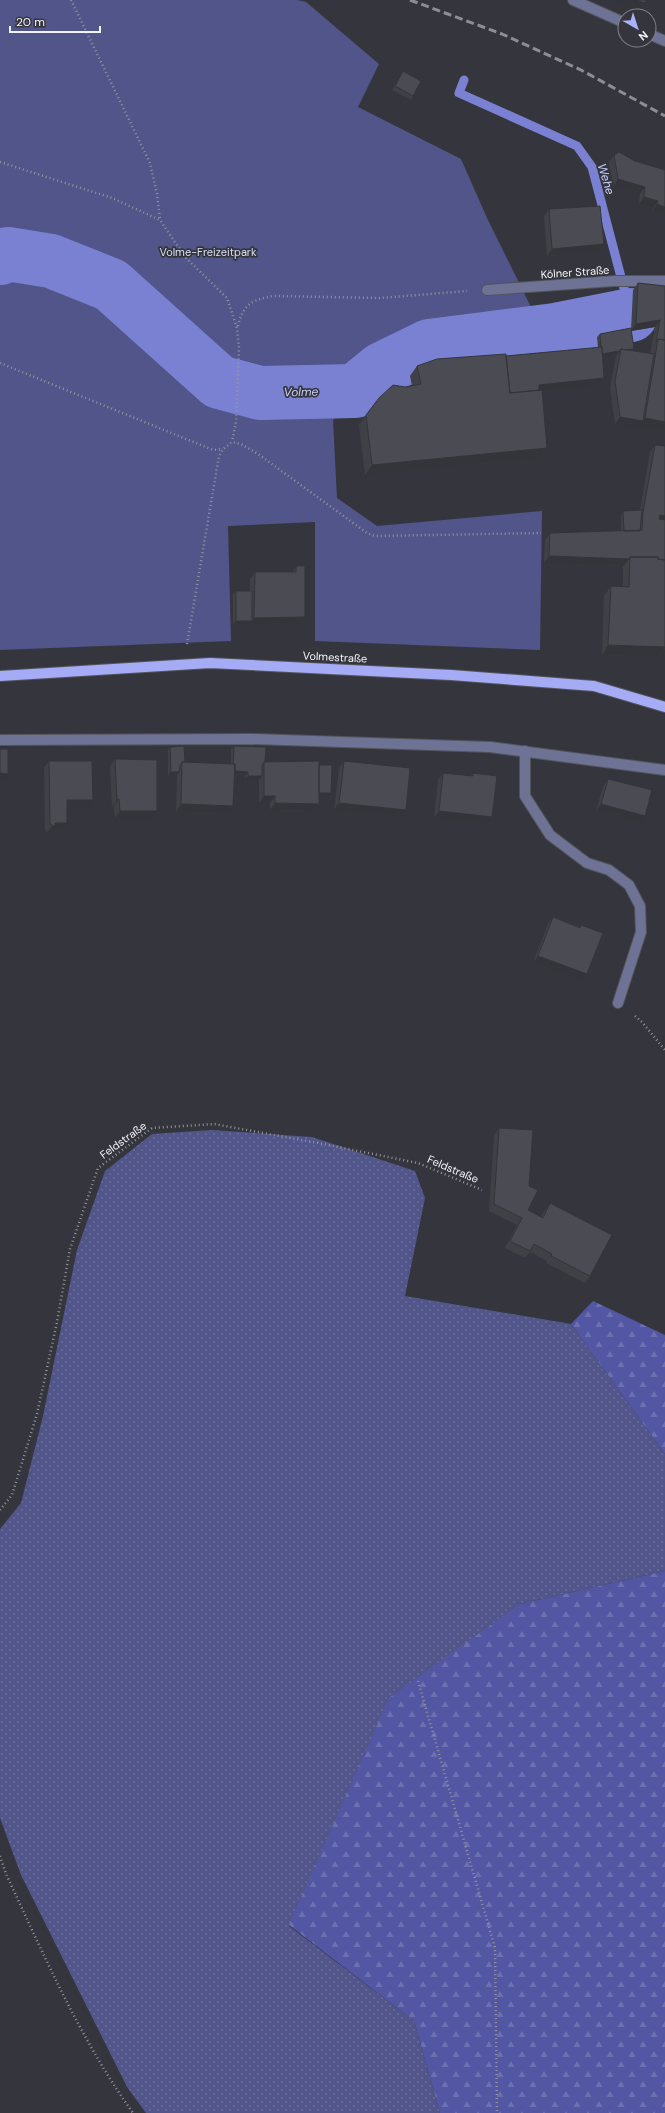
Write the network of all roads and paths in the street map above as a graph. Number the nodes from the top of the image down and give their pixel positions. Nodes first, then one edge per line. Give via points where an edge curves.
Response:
1 (71, 0) edge
2 (573, 0) edge
3 (617, 19) edge
4 (0, 162) edge
5 (160, 220) junction
6 (665, 281) edge
7 (487, 290) joint
8 (237, 328) junction
9 (0, 364) edge
10 (232, 442) junction
11 (223, 449) junction
12 (541, 533) dead end
13 (184, 664) junction
14 (0, 676) edge
15 (665, 707) edge
16 (0, 740) edge
17 (525, 751) junction
18 (665, 770) edge
19 (618, 1003) joint
20 (665, 1050) edge
21 (482, 1190) dead end
22 (0, 1510) edge
23 (418, 1682) dead end
24 (0, 1856) edge
25 (133, 2113) edge
26 (497, 2113) edge

1 - 5 path via 150,163
2 - 3 street
4 - 5 path via 112,198
5 - 8 path via 185,257 226,298
6 - 7 street, Kölner Straße via 628,280
7 - 8 path via 380,298 274,296 257,299 245,307
8 - 10 path via 239,348 236,422
9 - 11 path via 213,450
10 - 11 path
10 - 12 path via 258,454 367,533 375,536
11 - 13 path via 219,456
13 - 14 main road, Volmestraße
13 - 15 main road, Volmestraße via 379,671 594,686
16 - 17 street via 252,739 490,747
17 - 18 street
17 - 19 street via 525,796 550,835 587,863 610,870 629,884 640,906 642,932
19 - 20 path via 642,1022
21 - 22 path, Feldstraße via 418,1163 318,1143 214,1124 152,1128 98,1168 70,1249 37,1414 12,1495
23 - 26 path via 495,1948
24 - 25 path via 61,1992 116,2090

